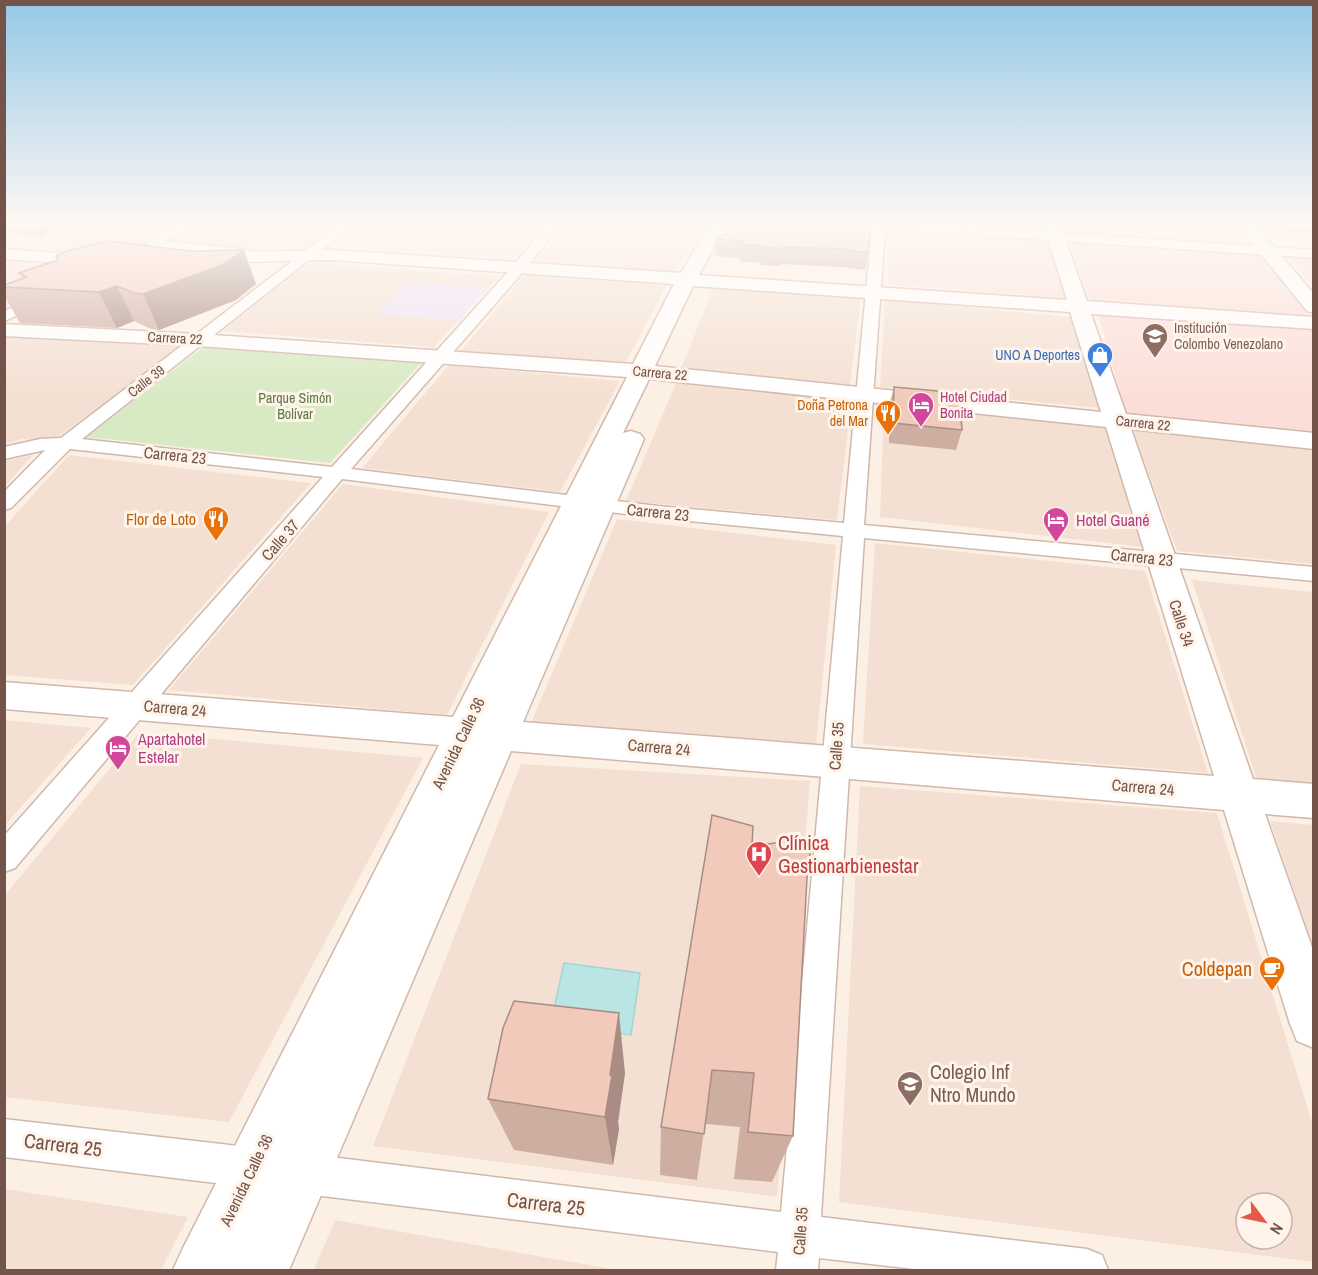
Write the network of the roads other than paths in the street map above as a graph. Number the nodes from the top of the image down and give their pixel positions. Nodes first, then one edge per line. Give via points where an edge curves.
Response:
1 (273, 282) edge
2 (507, 282) edge
3 (694, 282) edge
4 (732, 282) edge
5 (874, 282) edge
6 (1071, 282) edge
7 (1293, 282) edge
8 (873, 291) junction
9 (55, 293) edge
10 (1079, 306) junction
11 (1314, 307) edge
12 (4, 317) edge
13 (1314, 323) edge
14 (4, 330) edge
15 (199, 339) junction
16 (442, 356) junction
17 (651, 372) junction
18 (865, 393) junction
19 (1117, 420) junction
20 (1314, 441) edge
21 (66, 443) junction
22 (4, 453) edge
23 (337, 473) junction
24 (4, 504) edge
25 (588, 505) junction
26 (854, 529) junction
27 (1161, 559) junction
28 (1314, 574) edge
29 (4, 695) edge
30 (138, 705) junction
31 (481, 733) junction
32 (835, 762) junction
33 (1237, 795) junction
34 (1314, 801) edge
35 (4, 858) edge
36 (1314, 1024) edge
37 (4, 1138) edge
38 (277, 1170) junction
39 (799, 1254) edge
40 (202, 1270) edge
41 (260, 1270) edge
42 (1087, 1270) edge

1 - 15 street, Calle 39
2 - 16 street, Calle 37
3 - 17 street, Avenida Calle 36
4 - 8 street
5 - 8 street, Calle 35
6 - 10 street, Calle 34
7 - 11 street
8 - 10 street
8 - 18 street, Calle 35
9 - 12 street
10 - 13 street
10 - 19 street, Calle 34
14 - 15 street, Carrera 22
15 - 16 street, Carrera 22
15 - 21 street, Calle 39
16 - 17 street, Carrera 22
16 - 23 street, Calle 37
17 - 18 street, Carrera 22
17 - 25 street, Avenida Calle 36
18 - 19 street, Carrera 22
18 - 26 street, Calle 35
19 - 20 street, Carrera 22
19 - 27 street, Calle 34
21 - 22 street, Carrera 23
21 - 23 street, Carrera 23
21 - 24 street, Calle 39 via 43,461
23 - 25 street, Carrera 23
23 - 30 street, Calle 37
25 - 26 street, Carrera 23
25 - 31 street, Avenida Calle 36
26 - 27 street, Carrera 23
26 - 32 street, Calle 35
27 - 28 street, Carrera 23
27 - 33 street, Calle 34
29 - 30 street, Carrera 24
30 - 31 street, Carrera 24
30 - 35 street, Calle 37
31 - 32 street, Carrera 24
31 - 38 street, Avenida Calle 36
32 - 33 street, Carrera 24
32 - 39 street, Calle 35
33 - 34 street, Carrera 24
33 - 36 street, Calle 34
37 - 38 street, Carrera 25
38 - 39 street, Carrera 25
38 - 40 street, Avenida Calle 36
38 - 41 street, Avenida Calle 36
39 - 42 street, Carrera 25

